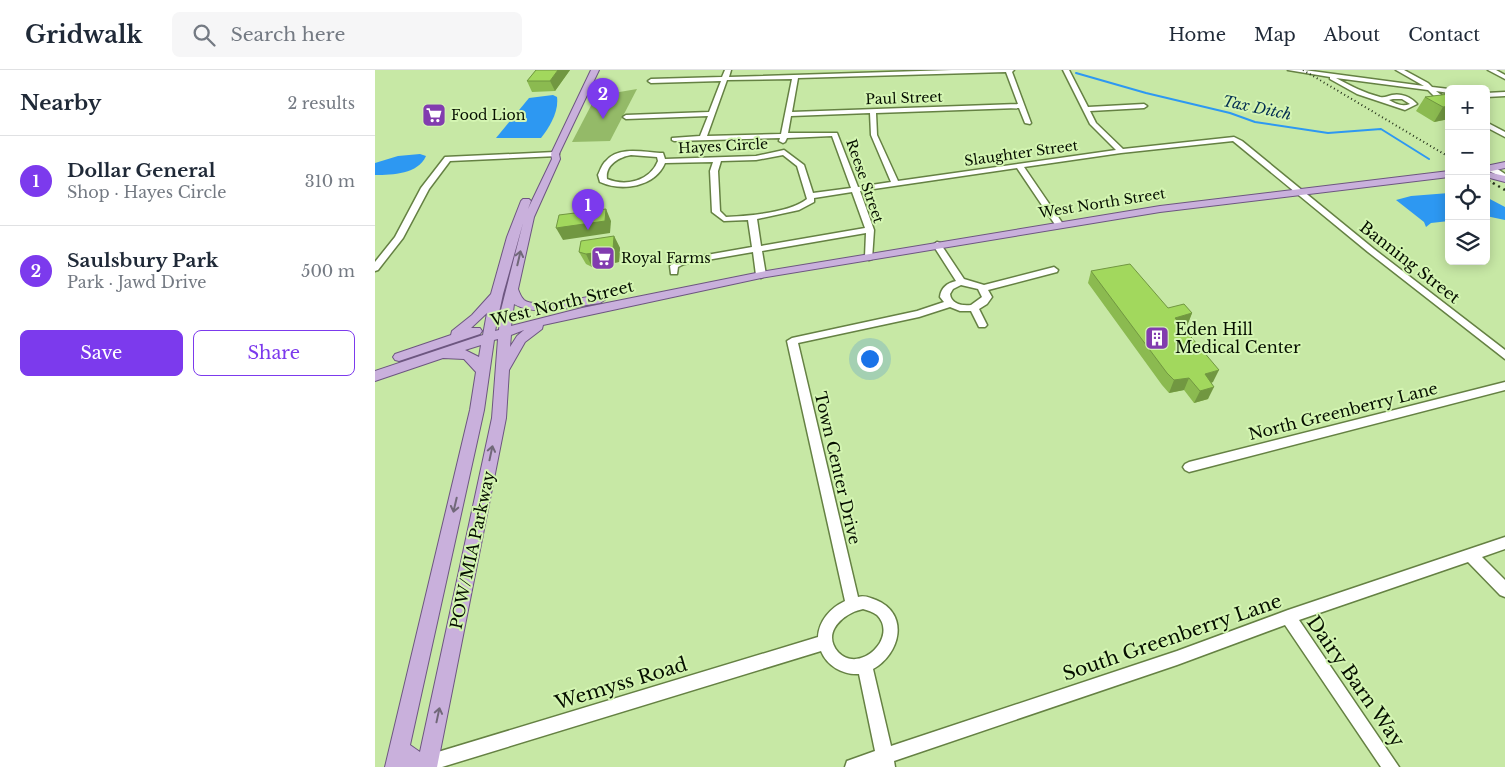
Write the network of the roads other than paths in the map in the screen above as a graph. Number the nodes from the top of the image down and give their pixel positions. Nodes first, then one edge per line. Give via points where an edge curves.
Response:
1 (595, 70) edge
2 (728, 70) edge
3 (1009, 70) edge
4 (1066, 70) edge
5 (1291, 70) edge
6 (1399, 70) edge
7 (1491, 70) edge
8 (853, 72) edge
9 (1317, 72) edge
10 (1505, 76) edge
11 (795, 77) junction
12 (725, 79) junction
13 (651, 81) dead end
14 (1429, 88) junction
15 (1445, 90) edge
16 (1505, 94) edge
17 (1490, 95) edge
18 (1445, 100) edge
19 (1429, 101) edge
20 (1445, 101) edge
21 (1421, 102) dead end
22 (1020, 106) junction
23 (1144, 106) dead end
24 (1086, 109) junction
25 (873, 112) junction
26 (712, 114) junction
27 (788, 114) junction
28 (626, 117) dead end
29 (1028, 123) dead end
30 (1490, 126) edge
31 (1505, 135) edge
32 (784, 136) junction
33 (703, 138) junction
34 (674, 139) dead end
35 (1234, 139) joint
36 (1121, 151) junction
37 (783, 152) junction
38 (555, 154) junction
39 (718, 159) junction
40 (662, 161) junction
41 (1505, 165) edge
42 (1019, 166) junction
43 (1490, 169) edge
44 (1490, 171) edge
45 (1445, 175) edge
46 (1505, 178) edge
47 (896, 184) junction
48 (856, 190) junction
49 (1297, 192) junction
50 (811, 196) junction
51 (752, 216) junction
52 (1059, 224) junction
53 (870, 230) junction
54 (937, 245) junction
55 (757, 249) junction
56 (869, 257) junction
57 (375, 268) edge
58 (1054, 270) dead end
59 (674, 272) dead end
60 (761, 276) junction
61 (961, 282) junction
62 (983, 288) junction
63 (513, 289) junction
64 (497, 294) junction
65 (600, 299) junction
66 (949, 304) junction
67 (974, 308) junction
68 (559, 317) junction
69 (982, 325) dead end
70 (497, 330) junction
71 (442, 342) junction
72 (1505, 356) edge
73 (415, 362) junction
74 (375, 366) edge
75 (483, 372) junction
76 (501, 372) junction
77 (375, 376) edge
78 (1505, 386) edge
79 (1189, 467) dead end
80 (1505, 543) edge
81 (1470, 554) junction
82 (1505, 590) edge
83 (853, 603) junction
84 (1288, 618) junction
85 (826, 642) junction
86 (865, 666) junction
87 (399, 746) junction
88 (886, 762) edge
89 (427, 765) edge
90 (395, 767) edge
91 (853, 767) edge
92 (1391, 767) edge

1 - 38 main road
2 - 12 street
3 - 8 street
3 - 22 street
4 - 24 street
5 - 9 street
6 - 14 street
7 - 10 street
8 - 11 street
9 - 14 street
9 - 21 street via 1393,106 1405,108 1413,106 1413,102
11 - 12 street
11 - 27 street
12 - 13 street
12 - 26 street
14 - 15 street
14 - 18 street
16 - 17 street
19 - 20 street
22 - 25 street, Paul Street
22 - 29 street
23 - 24 street
24 - 36 street via 1093,124
25 - 27 street, Paul Street
25 - 47 street via 874,135
26 - 28 street
26 - 33 street
27 - 32 street
30 - 31 street
32 - 33 street, Reese Street
32 - 37 street
32 - 48 street, Reese Street via 836,136
33 - 34 street, Reese Street
35 - 36 street, Slaughter Street
35 - 49 street, Banning Street
36 - 42 street, Slaughter Street
37 - 39 street, Hayes Circle via 773,156
37 - 50 street via 801,166
38 - 57 street via 448,159 425,188 399,238
63 -> 38 main road via 529,217 556,159
38 - 64 main road via 547,160 518,220
39 - 40 street, Hayes Circle
39 - 51 street via 714,171 718,216 723,219
40 - 40 street, Hayes Circle via 660,155 651,153 622,154 609,160 603,180 625,184 651,178
41 - 43 main road
42 - 47 street, Slaughter Street
42 - 52 street
44 - 46 main road
45 - 49 main road, West North Street
47 - 48 street, Slaughter Street
48 - 50 street, Slaughter Street
48 - 53 street, Reese Street
49 - 52 main road, West North Street
49 - 72 street, Banning Street
50 - 51 street via 807,206
51 - 55 street
52 - 54 main road, West North Street
53 - 55 street
53 - 56 street, Reese Street
54 - 56 main road, West North Street
54 - 61 street
55 - 59 street via 681,262 674,266
55 - 60 street
56 - 60 main road, West North Street
58 - 62 street
60 - 65 main road, West North Street via 732,277
60 - 68 main road, West North Street
61 - 62 street
61 - 66 street via 946,291
62 - 67 street via 985,300
63 - 65 main road via 519,302 534,307
63 - 70 main road
64 - 70 main road
64 - 71 main road via 476,318
65 - 70 main road, West North Street
66 - 67 street
66 - 83 street, Town Center Drive via 919,314 792,341
67 - 69 street
68 - 70 main road, West North Street
68 - 76 main road via 526,335
70 - 71 main road, West North Street
70 - 73 main road, West North Street
70 - 75 main road, POW/MIA Parkway
70 - 76 main road, POW/MIA Parkway
71 - 74 main road, West North Street
73 - 75 main road via 465,354 474,358
73 - 77 main road, West North Street
75 -> 87 main road, POW/MIA Parkway
89 -> 76 main road, POW/MIA Parkway via 499,418
78 - 79 street, North Greenberry Lane
80 - 81 street, South Greenberry Lane
81 - 82 street
81 - 84 street, South Greenberry Lane
83 - 85 street via 835,613 829,622
83 - 86 street via 881,608 891,624 889,644 883,654
84 - 88 street, South Greenberry Lane
84 - 92 street, Dairy Barn Way
85 - 86 street via 835,659 854,667
85 - 89 street, Wemyss Road
86 - 88 street
87 - 89 main road via 405,756
87 - 90 main road, POW/MIA Parkway
88 - 91 street, South Greenberry Lane

